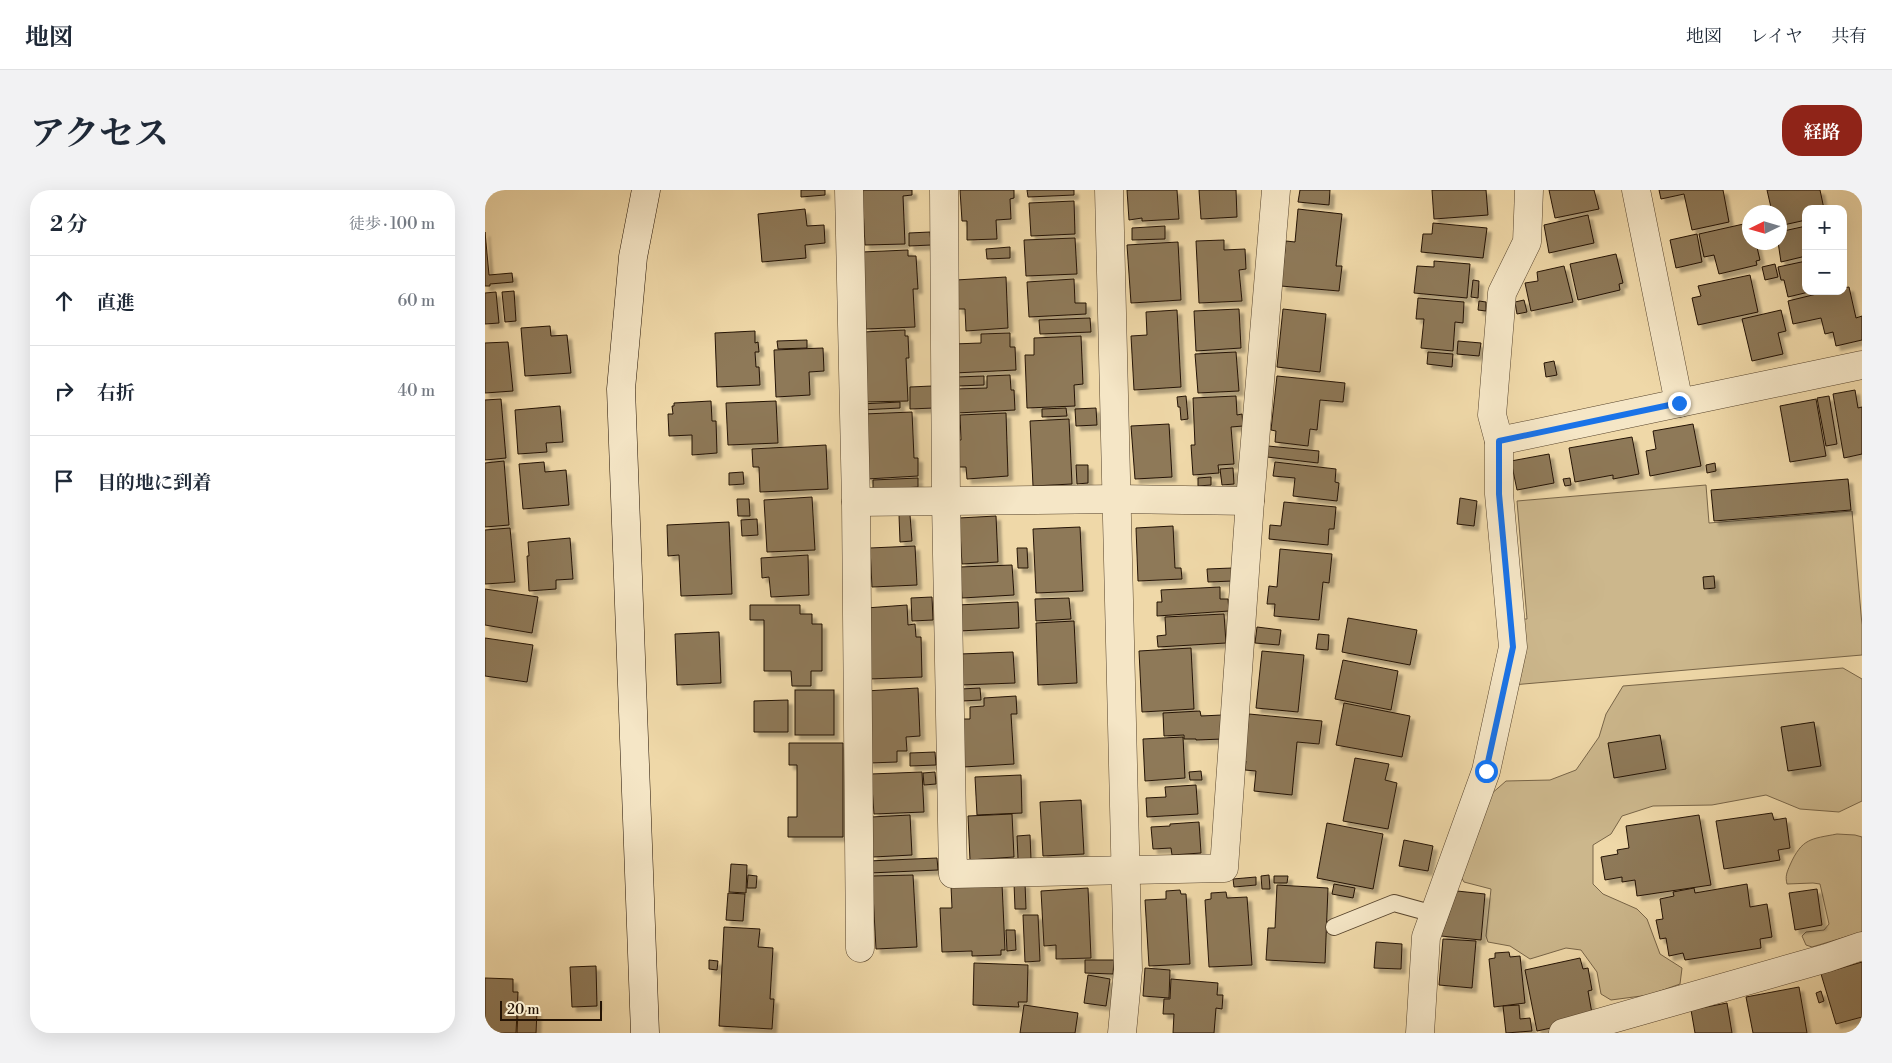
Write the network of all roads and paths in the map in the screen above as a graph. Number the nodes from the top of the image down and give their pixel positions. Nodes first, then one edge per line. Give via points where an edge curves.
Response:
1 (646, 190) edge
2 (849, 190) edge
3 (944, 190) edge
4 (1109, 190) edge
5 (1276, 190) edge
6 (1529, 190) edge
7 (1635, 190) edge
8 (1862, 365) edge
9 (1679, 403) junction
10 (1499, 441) junction
11 (1117, 499) junction
12 (946, 501) junction
13 (1250, 501) junction
14 (855, 502) junction
15 (1126, 869) junction
16 (1434, 914) junction
17 (1334, 927) dead end
18 (1862, 946) edge
19 (860, 948) dead end
20 (645, 1033) edge
21 (1122, 1033) edge
22 (1420, 1033) edge
23 (1563, 1033) edge

1 - 20 street via 633,257 621,389
2 - 14 street
3 - 12 street
4 - 11 street
5 - 13 street
6 - 10 street via 1527,242 1503,293 1492,415
7 - 9 street
8 - 9 street
9 - 10 street
10 - 16 street via 1499,494 1513,647 1486,771
11 - 12 street
11 - 13 street
11 - 15 street
12 - 14 street
12 - 15 street via 953,874
13 - 15 street via 1224,868
14 - 19 street
15 - 21 street via 1128,970
16 - 17 lane via 1395,903
16 - 22 street via 1426,937
18 - 23 street

